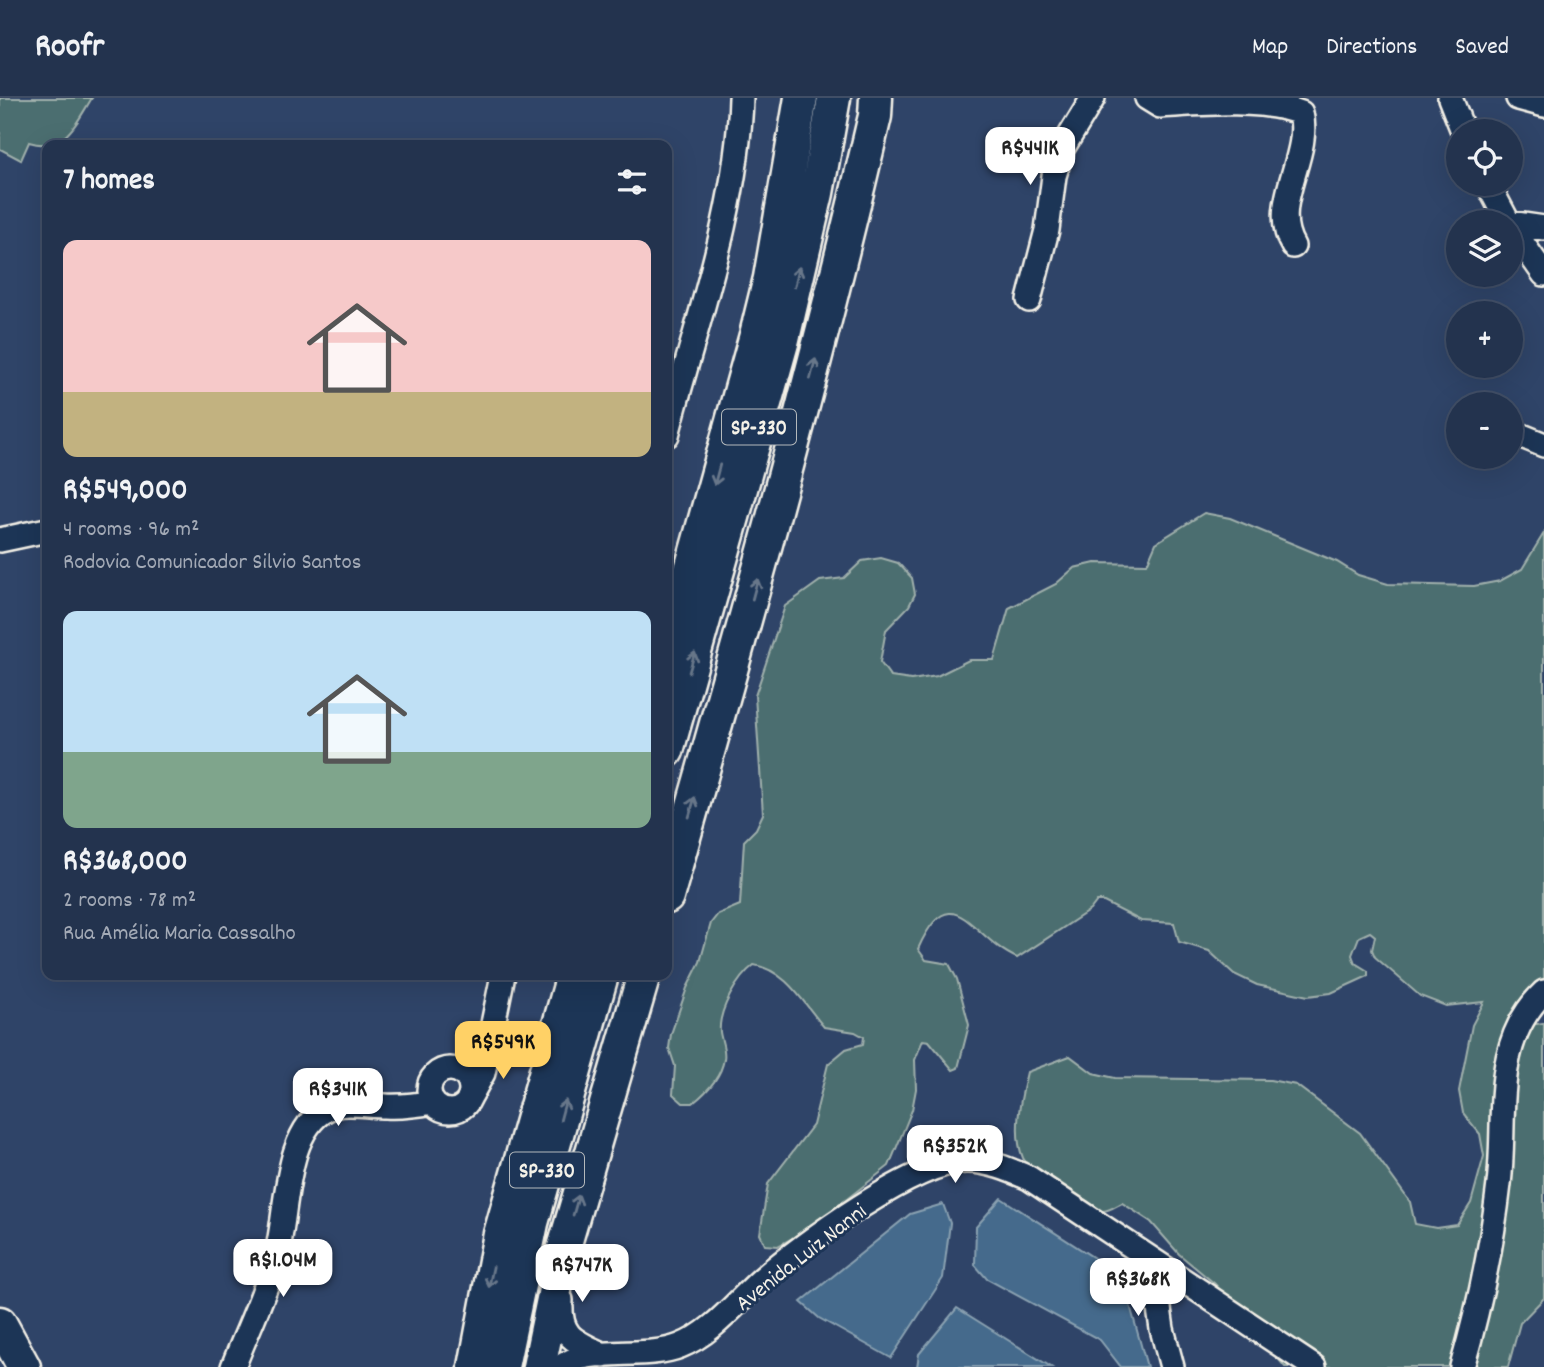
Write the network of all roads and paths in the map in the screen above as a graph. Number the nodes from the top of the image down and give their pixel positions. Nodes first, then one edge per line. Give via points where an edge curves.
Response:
1 (741, 98) edge
2 (780, 98) edge
3 (801, 98) edge
4 (834, 98) edge
5 (1093, 98) edge
6 (1147, 98) edge
7 (1450, 98) edge
8 (1518, 98) edge
9 (877, 104) edge
10 (1544, 105) edge
11 (1458, 119) edge
12 (781, 216) junction
13 (1523, 226) edge
14 (1544, 228) edge
15 (1523, 244) edge
16 (1293, 246) dead end
17 (1544, 274) edge
18 (1029, 300) dead end
19 (672, 416) edge
20 (1523, 436) edge
21 (1544, 445) edge
22 (42, 531) edge
23 (0, 540) edge
24 (672, 638) edge
25 (672, 733) edge
26 (672, 880) edge
27 (502, 980) edge
28 (572, 980) edge
29 (601, 980) edge
30 (643, 980) edge
31 (1544, 992) edge
32 (487, 1047) junction
33 (453, 1069) junction
34 (471, 1095) junction
35 (433, 1102) junction
36 (563, 1251) junction
37 (1153, 1260) junction
38 (0, 1323) edge
39 (606, 1356) junction
40 (24, 1367) edge
41 (233, 1367) edge
42 (474, 1367) edge
43 (502, 1367) edge
44 (539, 1367) edge
45 (561, 1367) edge
46 (1172, 1367) edge
47 (1314, 1367) edge
48 (1462, 1367) edge

1 - 19 street via 736,163
2 - 12 highway via 784,144
3 - 12 highway, SP-330
25 -> 4 highway, SP-330 via 782,343
5 - 18 street via 1062,149
6 - 16 street via 1160,106 1259,99 1288,104 1301,113 1305,130 1284,219
7 - 11 street
8 - 10 street
26 -> 9 highway via 834,292
12 -> 24 highway, SP-330 via 756,335
13 - 14 street
15 - 17 street
20 - 21 street
22 - 23 street
27 - 32 street
28 -> 42 highway, SP-330 via 500,1234
43 -> 29 highway, SP-330 via 532,1223
36 -> 30 highway
31 - 48 street via 1518,1029 1503,1075 1499,1183
32 - 33 street
32 - 34 street via 483,1073
33 - 34 street via 466,1075
33 - 35 street via 434,1077 429,1089
34 - 35 street via 457,1109 444,1110
35 - 41 street via 412,1106 348,1103 328,1108 313,1119 302,1135 287,1184 276,1256
36 - 39 street via 562,1328
36 - 44 highway
37 - 39 street, Avenida Luiz Nanni via 1029,1178 967,1160 934,1167 887,1191 764,1277 707,1331 680,1347
37 - 46 street
37 - 47 street, Avenida Luiz Nanni
38 - 40 highway
39 - 45 street, Avenida Luiz Nanni via 580,1358

